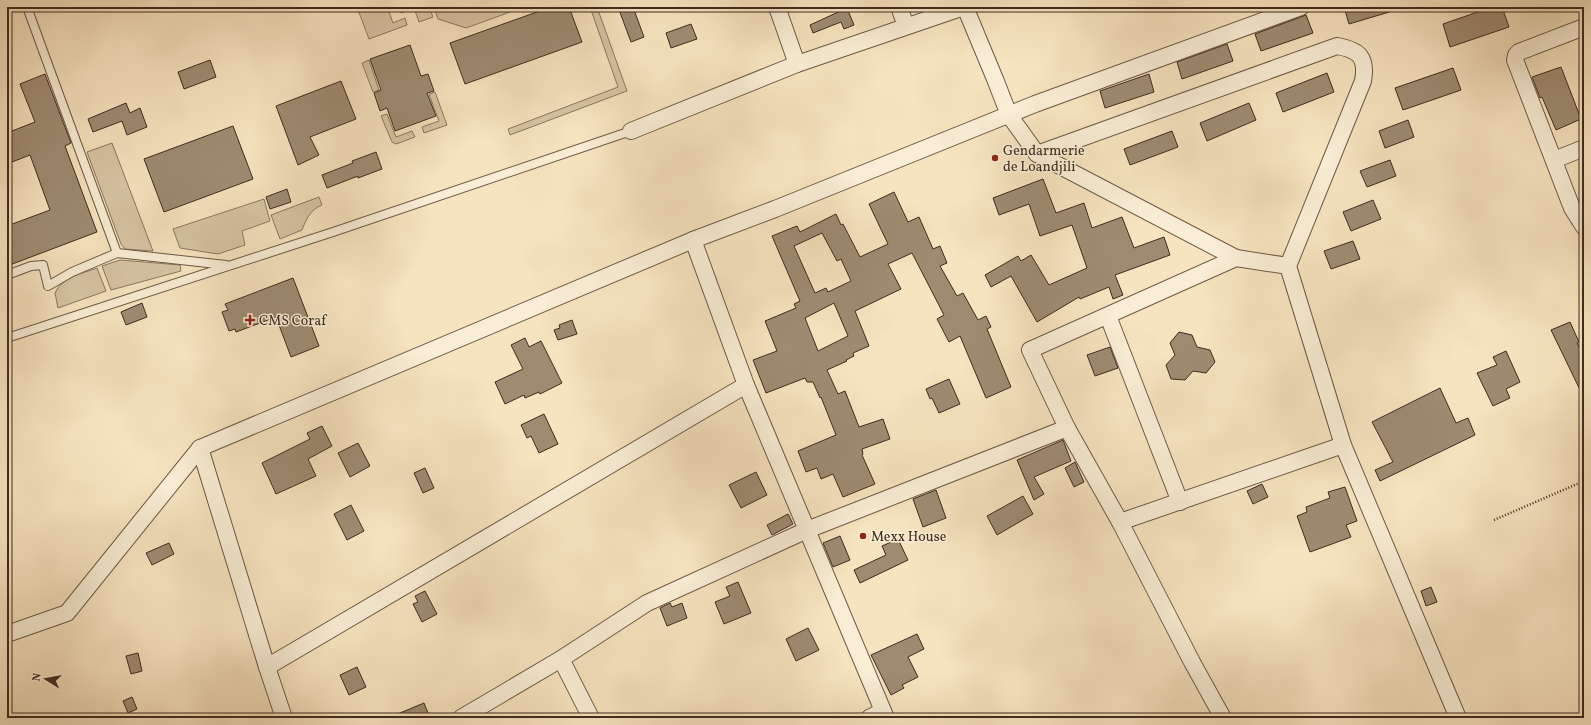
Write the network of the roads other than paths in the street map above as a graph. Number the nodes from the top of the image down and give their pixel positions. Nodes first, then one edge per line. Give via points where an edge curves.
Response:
1 (27, 7) edge
2 (777, 7) edge
3 (899, 7) edge
4 (965, 7) edge
5 (1301, 7) edge
6 (906, 26) junction
7 (1584, 27) edge
8 (797, 64) junction
9 (1009, 115) junction
10 (631, 130) joint
11 (1584, 148) edge
12 (1036, 154) junction
13 (1554, 160) junction
14 (1584, 227) edge
15 (693, 240) junction
16 (117, 253) junction
17 (1236, 258) junction
18 (228, 266) junction
19 (1288, 266) junction
20 (7, 276) edge
21 (1108, 316) junction
22 (7, 338) edge
23 (746, 385) junction
24 (1067, 428) junction
25 (1343, 445) junction
26 (200, 448) junction
27 (1180, 502) junction
28 (1120, 522) junction
29 (807, 530) junction
30 (7, 634) edge
31 (561, 659) junction
32 (267, 667) junction
33 (880, 716) edge
34 (284, 718) edge
35 (461, 718) edge
36 (591, 718) edge
37 (1223, 718) edge
38 (1458, 718) edge

1 - 16 lane
2 - 8 street
3 - 6 street
4 - 6 street
4 - 9 street
5 - 9 street
6 - 8 street
7 - 13 street via 1516,55 1515,60
8 - 10 street
9 - 12 street
9 - 15 street
10 - 18 lane
11 - 13 street
12 - 17 street
12 - 19 street via 1322,51 1337,46 1349,48 1364,60 1363,81
13 - 14 street via 1572,208
15 - 23 street
15 - 26 street
16 - 18 lane
16 - 20 lane via 72,272 48,286 43,265 31,266
17 - 19 street
17 - 21 street
18 - 22 lane
19 - 25 street
21 - 24 street via 1030,350
21 - 27 street
23 - 29 street
23 - 32 street
24 - 28 street
24 - 29 street
25 - 27 street
25 - 38 street
26 - 30 street via 67,613
26 - 32 street
27 - 28 street
28 - 37 street
29 - 31 street via 647,603
29 - 33 street
31 - 35 street
31 - 36 street
32 - 34 street

